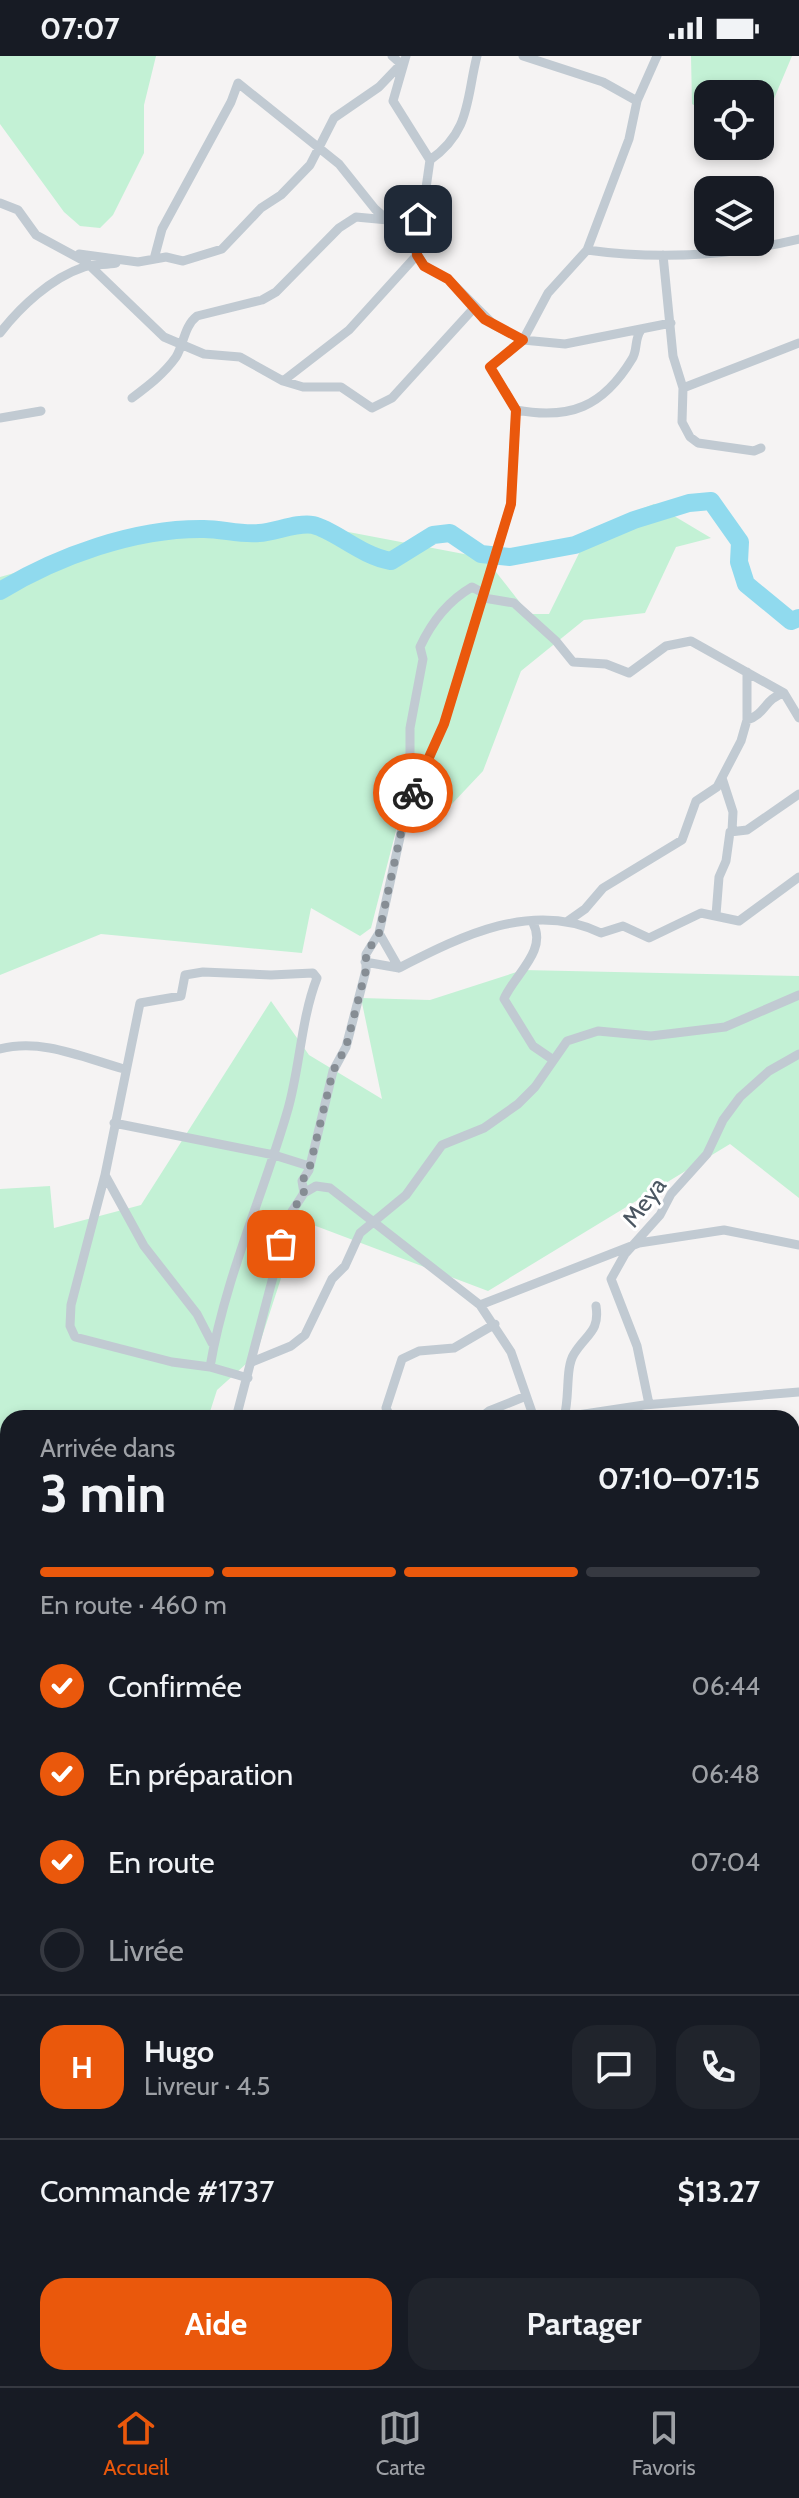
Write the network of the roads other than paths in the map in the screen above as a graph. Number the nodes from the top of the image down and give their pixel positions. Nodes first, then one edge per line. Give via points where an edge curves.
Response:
1 (392, 56) edge
2 (476, 56) edge
3 (523, 56) edge
4 (657, 56) edge
5 (404, 60) edge
6 (637, 101) junction
7 (320, 151) junction
8 (430, 160) junction
9 (0, 203) edge
10 (388, 220) junction
11 (799, 239) edge
12 (587, 250) junction
13 (76, 254) junction
14 (417, 255) junction
15 (663, 255) junction
16 (154, 259) junction
17 (123, 261) junction
18 (92, 266) junction
19 (474, 308) junction
20 (671, 323) junction
21 (641, 330) junction
22 (0, 333) edge
23 (523, 340) junction
24 (799, 343) edge
25 (181, 344) junction
26 (283, 381) junction
27 (683, 388) junction
28 (132, 398) dead end
29 (516, 410) junction
30 (41, 411) dead end
31 (0, 418) edge
32 (761, 448) dead end
33 (484, 596) junction
34 (747, 672) junction
35 (784, 693) junction
36 (799, 718) edge
37 (747, 720) junction
38 (722, 778) junction
39 (799, 794) edge
40 (410, 799) junction
41 (732, 831) junction
42 (799, 877) edge
43 (716, 915) junction
44 (568, 921) junction
45 (533, 923) junction
46 (379, 933) junction
47 (365, 962) junction
48 (399, 968) junction
49 (799, 995) edge
50 (0, 1049) edge
51 (799, 1054) edge
52 (552, 1059) junction
53 (124, 1069) junction
54 (114, 1123) junction
55 (274, 1155) junction
56 (309, 1168) junction
57 (105, 1175) junction
58 (324, 1185) junction
59 (304, 1193) junction
60 (375, 1221) junction
61 (639, 1243) junction
62 (797, 1244) edge
63 (480, 1305) junction
64 (596, 1306) dead end
65 (495, 1324) junction
66 (213, 1347) junction
67 (252, 1362) junction
68 (210, 1367) junction
69 (248, 1378) junction
70 (799, 1392) edge
71 (526, 1396) junction
72 (649, 1404) junction
73 (238, 1410) edge
74 (387, 1410) edge
75 (491, 1410) edge
76 (531, 1410) edge
77 (562, 1410) edge
78 (608, 1410) edge

1 - 5 street
2 - 8 street via 473,92 461,124
3 - 6 street via 603,82
4 - 6 street
5 - 7 street via 379,87 334,118
5 - 8 street via 393,101
6 - 12 street via 629,139
7 - 10 street via 339,164
7 - 16 street via 222,249 183,261
7 - 16 street via 238,83 162,229
8 - 14 street via 420,201
9 - 13 street via 18,210 36,235
10 - 14 street
10 - 25 street via 356,217 276,292 197,316
11 - 15 street via 736,253
12 - 15 street
12 - 23 street via 548,293
13 - 17 street
13 - 18 street
14 - 19 street
14 - 26 street via 349,330
15 - 20 street
16 - 17 street
17 - 18 street
18 - 22 street via 28,302
18 - 25 street via 164,337
19 - 23 street
19 - 26 street via 378,407 367,406 341,387 313,389
20 - 21 street
20 - 27 street via 673,356
21 - 23 street via 565,344
21 - 29 street via 633,358 605,393 585,408 565,414
23 - 29 street via 490,367
24 - 27 street
25 - 26 street via 204,354 240,357
25 - 28 street via 160,377
27 - 32 street via 682,422 690,437 698,443
29 - 33 street via 511,504
30 - 31 street
33 - 34 street via 514,603 573,662 606,664 629,673 666,646 691,641
33 - 40 street via 444,724
33 - 40 street via 472,587 463,592 440,613 420,647 423,659 408,751
34 - 35 street
34 - 37 street
35 - 36 street
35 - 37 street via 771,697 758,715
37 - 38 street
38 - 41 street via 733,812
38 - 44 street via 696,801 686,835 676,846 603,888
39 - 41 street via 747,830
40 - 46 street
41 - 43 street via 719,877
42 - 43 street via 743,919 732,922
43 - 44 street via 701,913 649,938 623,926 601,933
44 - 45 street via 544,918
45 - 48 street via 517,920 481,931
45 - 52 street via 538,937 534,950 504,999 533,1046
46 - 47 street
46 - 48 street
47 - 48 street
47 - 56 street
49 - 52 street via 725,1027 665,1036 585,1033 567,1041
50 - 53 street via 41,1046
51 - 61 street, Meya via 740,1097 707,1154 671,1194
52 - 60 street via 518,1104 484,1128 442,1145 406,1195
53 - 54 street
53 - 55 street via 140,1003 181,996 185,975 317,975
54 - 55 street
54 - 57 street
55 - 56 street
55 - 66 street via 235,1263
56 - 58 street
56 - 59 street via 302,1181
57 - 66 street via 144,1246 197,1314
57 - 68 street via 71,1305 75,1337
58 - 59 street
58 - 60 street
59 - 67 street via 289,1216
60 - 63 street
60 - 67 street via 356,1239 305,1335
61 - 62 street via 724,1230
61 - 63 street
61 - 72 street, Meya via 625,1254 610,1283 624,1304
63 - 65 street
64 - 77 street via 594,1332 573,1355
65 - 71 street
65 - 74 street via 454,1348 419,1351 402,1359
66 - 68 street
67 - 69 street
68 - 69 street
69 - 73 street
70 - 72 street
71 - 75 street
71 - 76 street
72 - 78 street

